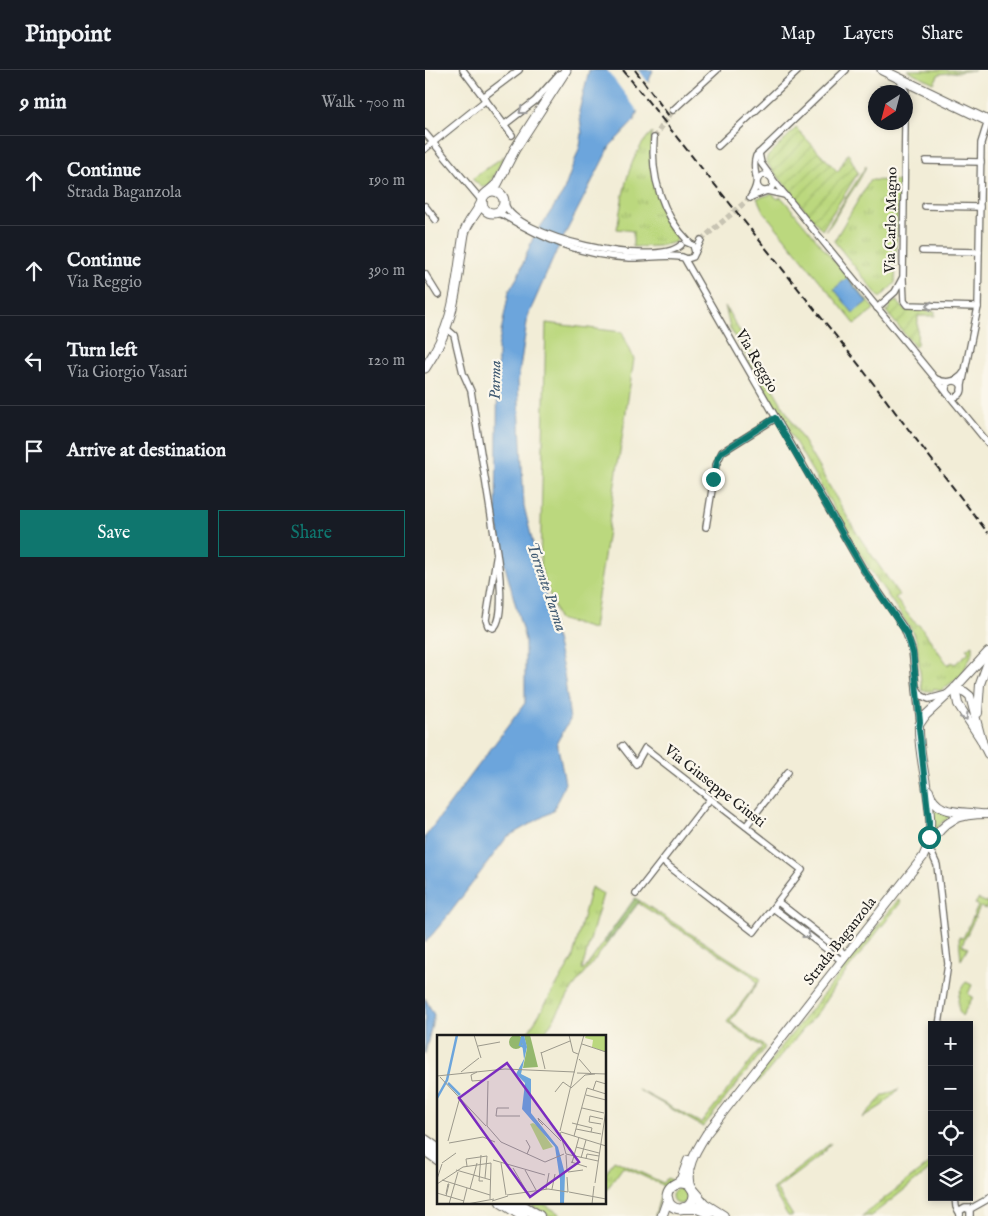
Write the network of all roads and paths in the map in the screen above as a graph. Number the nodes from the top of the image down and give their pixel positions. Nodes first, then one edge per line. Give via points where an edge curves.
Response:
1 (463, 70) edge
2 (519, 70) edge
3 (717, 70) edge
4 (799, 70) edge
5 (846, 70) edge
6 (882, 70) edge
7 (563, 71) edge
8 (896, 74) edge
9 (913, 85) joint
10 (485, 98) junction
11 (673, 110) tunnel mouth
12 (988, 116) edge
13 (988, 121) edge
14 (504, 125) junction
15 (905, 130) edge
16 (425, 133) edge
17 (512, 135) dead end
18 (654, 138) tunnel mouth
19 (433, 142) junction
20 (718, 146) dead end
21 (425, 149) edge
22 (759, 153) junction
23 (926, 161) dead end
24 (981, 162) junction
25 (503, 173) junction
26 (771, 178) junction
27 (758, 182) junction
28 (471, 186) junction
29 (767, 191) junction
30 (488, 192) junction
31 (786, 196) junction
32 (482, 201) junction
33 (425, 206) edge
34 (925, 206) dead end
35 (980, 208) junction
36 (501, 209) junction
37 (436, 220) dead end
38 (681, 234) junction
39 (464, 243) junction
40 (689, 243) junction
41 (681, 245) junction
42 (922, 251) dead end
43 (979, 252) junction
44 (695, 253) junction
45 (613, 254) junction
46 (684, 258) junction
47 (425, 274) edge
48 (694, 275) junction
49 (903, 277) junction
50 (438, 295) dead end
51 (887, 300) junction
52 (904, 303) junction
53 (978, 307) junction
54 (877, 308) junction
55 (447, 329) junction
56 (425, 368) edge
57 (965, 371) junction
58 (936, 379) junction
59 (951, 382) junction
60 (961, 391) junction
61 (947, 393) junction
62 (963, 412) junction
63 (775, 418) junction
64 (988, 443) edge
65 (706, 527) dead end
66 (496, 549) junction
67 (988, 652) edge
68 (988, 662) edge
69 (916, 687) junction
70 (952, 691) junction
71 (978, 720) junction
72 (920, 722) junction
73 (982, 742) junction
74 (622, 746) dead end
75 (988, 754) edge
76 (789, 772) dead end
77 (924, 774) junction
78 (710, 799) junction
79 (984, 814) edge
80 (746, 826) junction
81 (928, 847) junction
82 (662, 861) junction
83 (636, 894) dead end
84 (778, 902) junction
85 (773, 908) junction
86 (844, 958) junction
87 (940, 1021) edge
88 (425, 1140) edge
89 (437, 1149) edge
90 (425, 1150) edge
91 (696, 1151) junction
92 (437, 1159) edge
93 (675, 1185) junction
94 (691, 1190) junction
95 (668, 1199) junction
96 (987, 1199) edge
97 (955, 1201) edge
98 (957, 1201) edge
99 (504, 1204) edge
100 (519, 1204) edge
101 (684, 1208) junction
102 (966, 1208) junction
103 (960, 1215) edge
104 (523, 1216) edge
105 (539, 1216) edge
106 (662, 1216) edge
107 (671, 1216) edge
108 (716, 1216) edge
109 (723, 1216) edge
110 (970, 1216) edge

1 - 10 street
2 - 10 street
3 - 11 street
4 - 20 street
5 - 22 street
6 - 8 main road
7 -> 14 street via 535,101
7 - 25 main road
8 - 9 main road
8 - 12 main road
9 - 13 main road
10 - 14 street
10 - 19 street
13 - 24 street via 981,140
14 - 17 street
15 - 49 street, Via Carlo Magno
16 - 19 street
18 - 38 street, Via Reggio via 655,180
19 - 21 street
19 - 28 street
22 - 26 street via 760,161
22 - 27 street via 755,162
23 - 24 street
24 - 35 street
25 - 30 main road
25 - 36 main road
26 - 27 street via 764,176
26 - 29 street via 773,187
26 - 31 street
27 - 29 street via 759,188
27 - 29 street via 750,198
28 - 30 street
28 - 32 street
29 - 31 street
30 - 32 main road
30 - 36 main road via 497,191
31 - 54 street
32 - 36 main road via 484,209
32 - 39 main road via 468,223
33 - 37 street
34 - 35 street
35 - 43 street
36 - 39 main road via 482,214 475,220
36 - 45 street via 558,238
38 - 40 street, Via Reggio
38 - 41 street, Via Reggio
39 - 55 main road
40 - 41 street
40 - 44 street, Via Reggio
40 - 44 street via 701,240
41 - 45 street via 666,252
41 - 46 street, Via Reggio via 679,252
42 - 43 street
43 - 53 street
44 - 46 street via 691,258
44 - 48 street
45 - 46 street
46 - 48 street, Via Reggio
47 - 50 street
48 - 63 street, Via Reggio
49 - 51 street, Via Carlo Magno via 897,291
49 - 52 street
51 - 52 street via 897,298
51 - 54 street, Via Carlo Magno
53 -> 52 street via 908,306
53 - 57 street
54 - 58 street
55 - 56 main road
55 - 66 street via 454,335 471,391
57 - 59 street
57 - 60 street
58 - 59 street
58 - 61 street
59 - 60 street via 959,383
59 - 61 street via 946,386
60 - 61 street via 954,396
60 - 62 street via 959,400
61 - 62 street
62 - 64 street
63 - 65 street via 722,452 716,465
63 - 69 street, Via Reggio via 863,569 906,632 913,653
66 - 66 street via 497,562 486,620 493,628 498,622 501,596
67 - 70 street
68 - 71 street via 979,688
69 - 70 street via 928,699
69 - 72 street
70 - 71 street via 969,695
70 - 72 street
70 -> 73 street
71 - 73 street
72 - 77 street
73 - 75 street
74 - 78 street, Via Giuseppe Giusti via 636,764 645,748
76 - 80 street
77 - 79 street via 937,807
77 - 81 street
78 - 80 street, Via Giuseppe Giusti
78 - 82 street
79 - 81 street, Strada Baganzola via 948,821
80 - 84 street, Via Giuseppe Giusti via 803,870
81 - 86 street, Strada Baganzola via 917,866
81 - 87 street via 937,865 948,951 948,974
82 - 83 street
82 - 85 street via 754,932
84 - 85 street
84 - 86 street
85 -> 86 street
86 - 91 street, Strada Baganzola via 716,1120
88 - 89 highway
90 - 92 highway
91 - 93 street, Strada Baganzola
91 - 94 street, Strada Baganzola via 688,1176
93 - 94 main road via 683,1184
93 - 95 main road, Strada Baganzola via 669,1190
94 - 101 main road, Strada Baganzola via 692,1202
94 - 109 highway via 703,1203
95 - 101 main road via 674,1207
95 - 106 main road, Strada Baganzola
96 - 102 street
96 - 110 street
97 - 103 street
98 - 102 street
99 - 104 highway
100 - 105 highway
101 - 107 main road
101 - 108 highway via 699,1208
102 - 103 street
102 - 110 street via 971,1212

